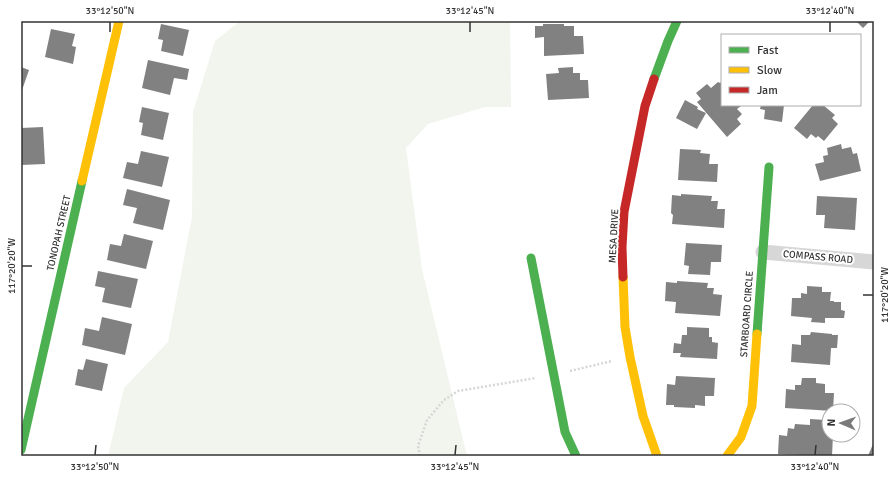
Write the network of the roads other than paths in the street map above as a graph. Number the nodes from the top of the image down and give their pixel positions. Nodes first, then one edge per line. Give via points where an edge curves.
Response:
1 (119, 21) edge
2 (677, 21) edge
3 (769, 167) dead end
4 (762, 252) junction
5 (531, 258) dead end
6 (874, 262) edge
7 (21, 450) edge
8 (576, 456) edge
9 (657, 456) edge
10 (726, 456) edge

1 - 7 street, TONOPAH STREET
2 - 9 street, MESA DRIVE via 645,106 624,212 622,247 625,327 630,357 643,416
3 - 4 street, STARBOARD CIRCLE
4 - 6 street, COMPASS ROAD
4 - 10 street, STARBOARD CIRCLE via 752,406 741,437
5 - 8 street via 565,432

